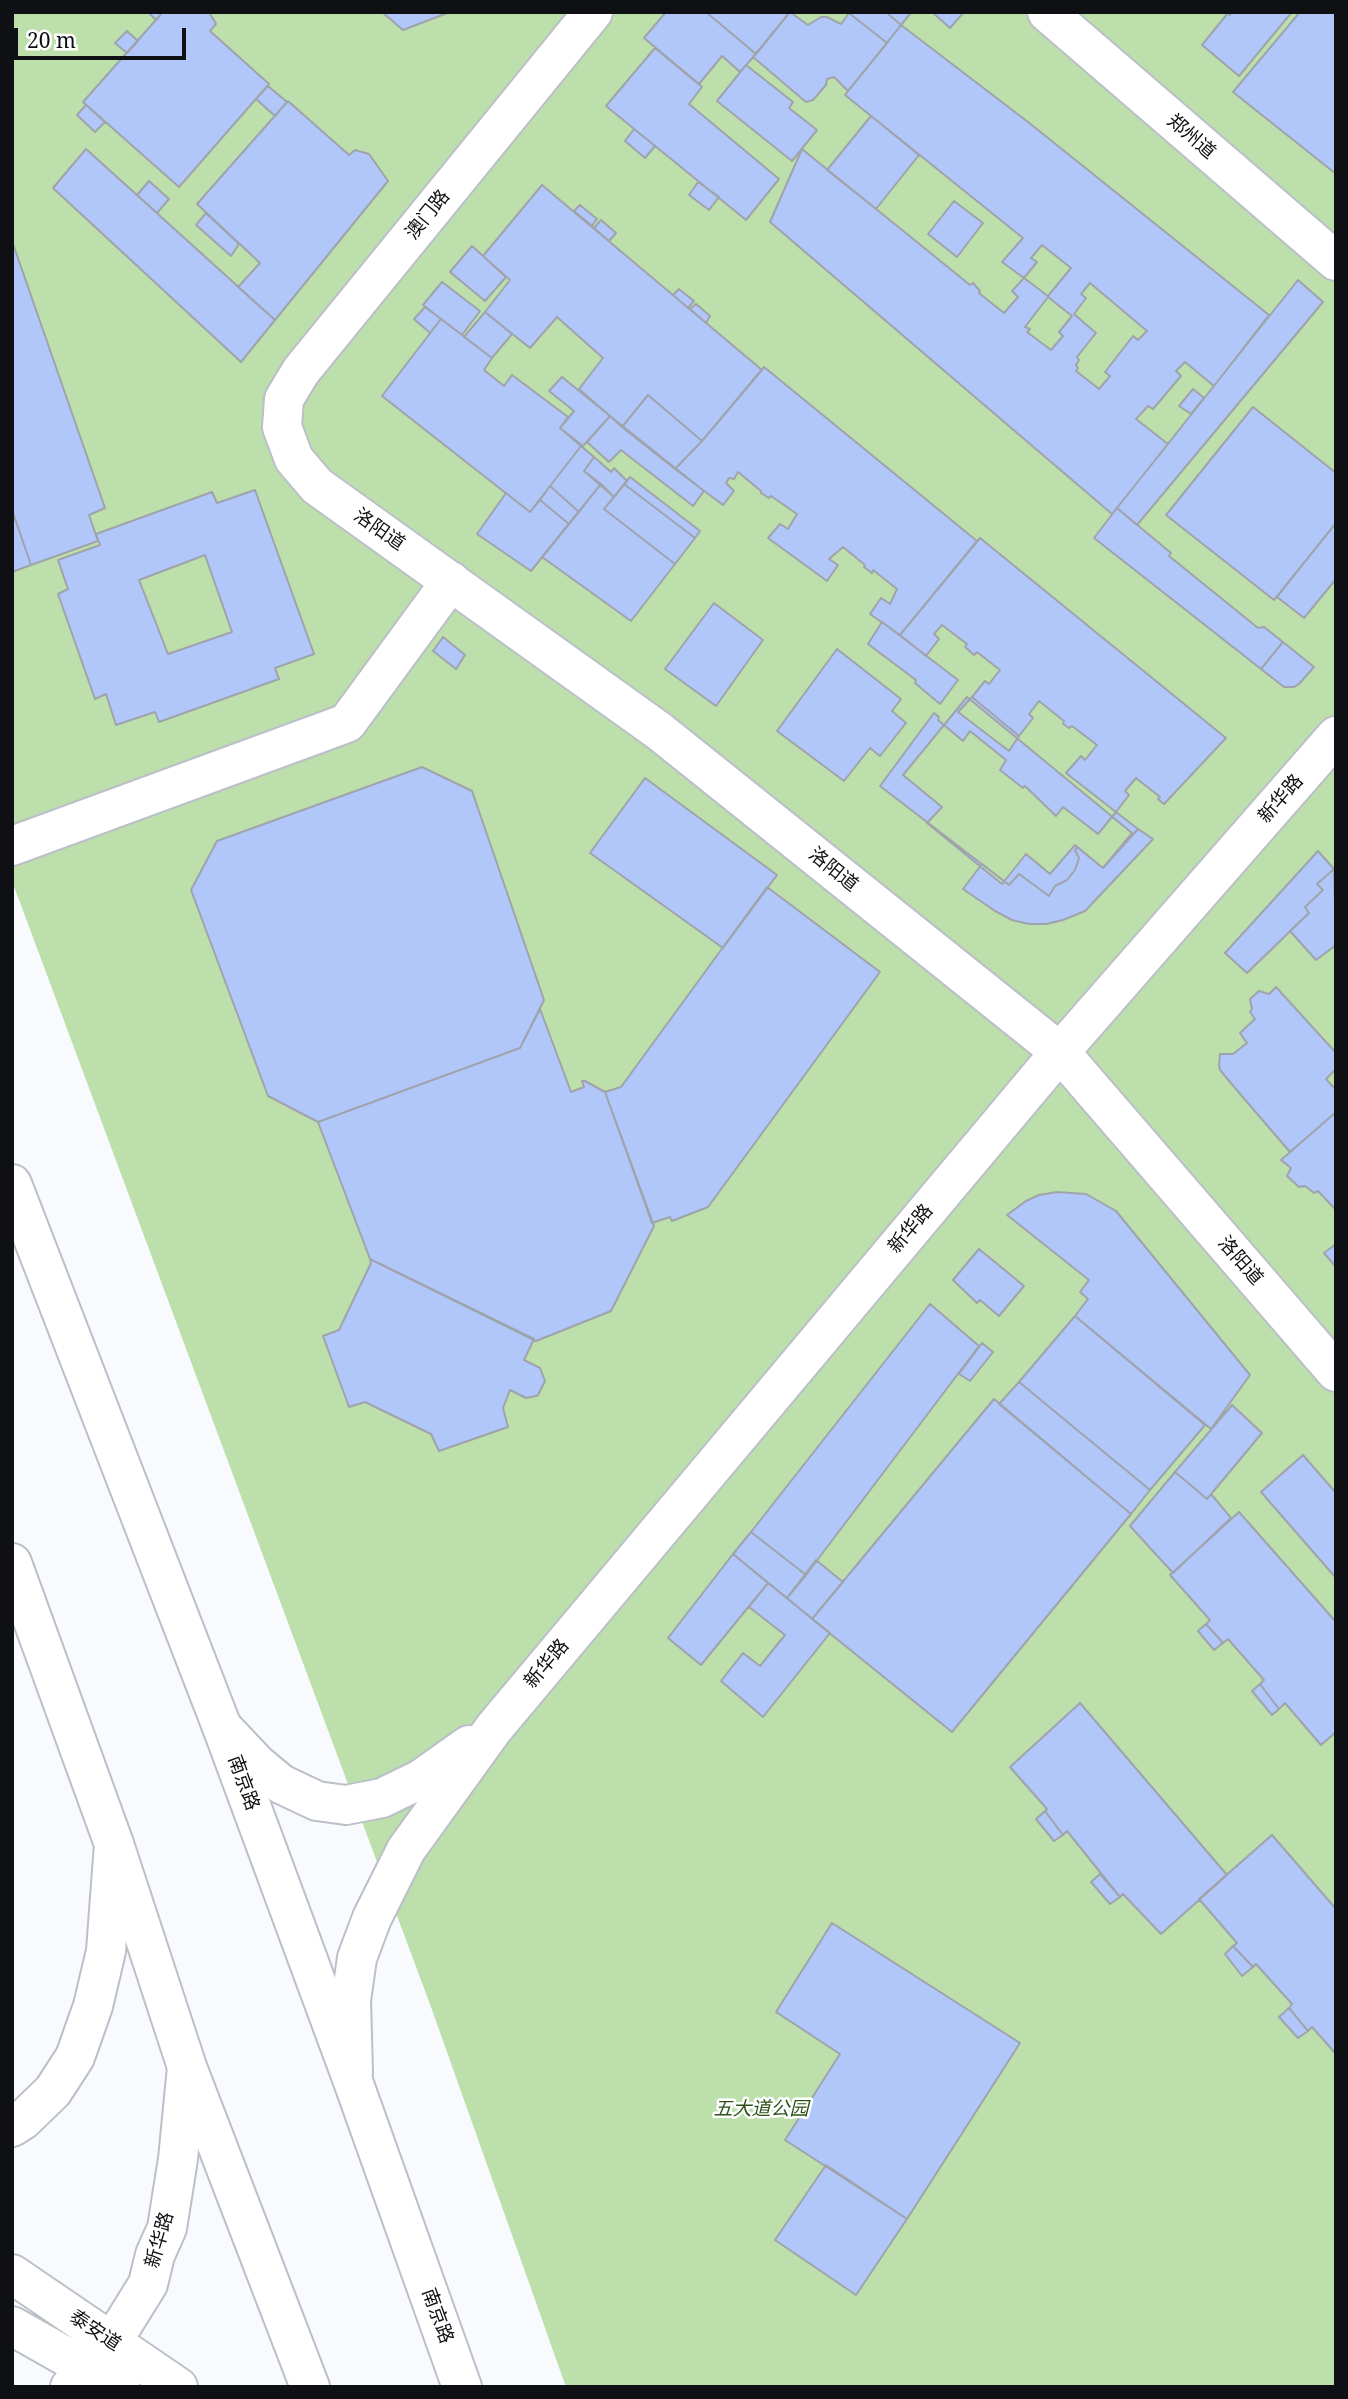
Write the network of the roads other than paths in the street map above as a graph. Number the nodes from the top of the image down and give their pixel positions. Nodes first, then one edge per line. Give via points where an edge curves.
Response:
1 (593, 12) edge
2 (1047, 12) edge
3 (1336, 261) edge
4 (282, 427) joint
5 (452, 581) junction
6 (1336, 736) edge
7 (12, 846) edge
8 (1060, 1052) junction
9 (12, 1184) edge
10 (1336, 1372) edge
11 (12, 1563) edge
12 (222, 1727) junction
13 (494, 1728) junction
14 (114, 1844) junction
15 (187, 2067) junction
16 (354, 2084) junction
17 (12, 2127) edge
18 (12, 2274) edge
19 (12, 2326) edge
20 (112, 2342) junction
21 (78, 2378) edge
22 (120, 2387) edge
23 (178, 2387) edge
24 (310, 2387) edge
25 (462, 2387) edge

1 - 4 street, 澳门路 via 301,371 284,399
2 - 3 street, 郑州道
4 - 5 street, 洛阳道 via 294,459 317,486
5 - 7 street via 347,723
5 - 8 street, 洛阳道 via 659,731
6 - 8 street, 新华路
8 - 10 street, 洛阳道
8 - 13 street, 新华路
9 - 12 street, 南京路
11 - 14 street
12 - 13 street, 新华路 via 281,1784 317,1801 346,1805 382,1798 421,1779
12 - 16 street, 南京路
13 - 16 street, 新华路 via 406,1850 372,1918 357,1958 351,2000
14 - 15 street
14 - 17 street via 106,1951 75,2056 53,2091
15 - 20 street, 新华路 via 167,2228 148,2284
15 - 24 street
16 - 25 street, 南京路
18 - 20 street, 泰安道
19 - 21 street, 泰安道
20 - 21 street, 新华路
20 - 23 street, 泰安道
21 - 22 street, 泰安道

